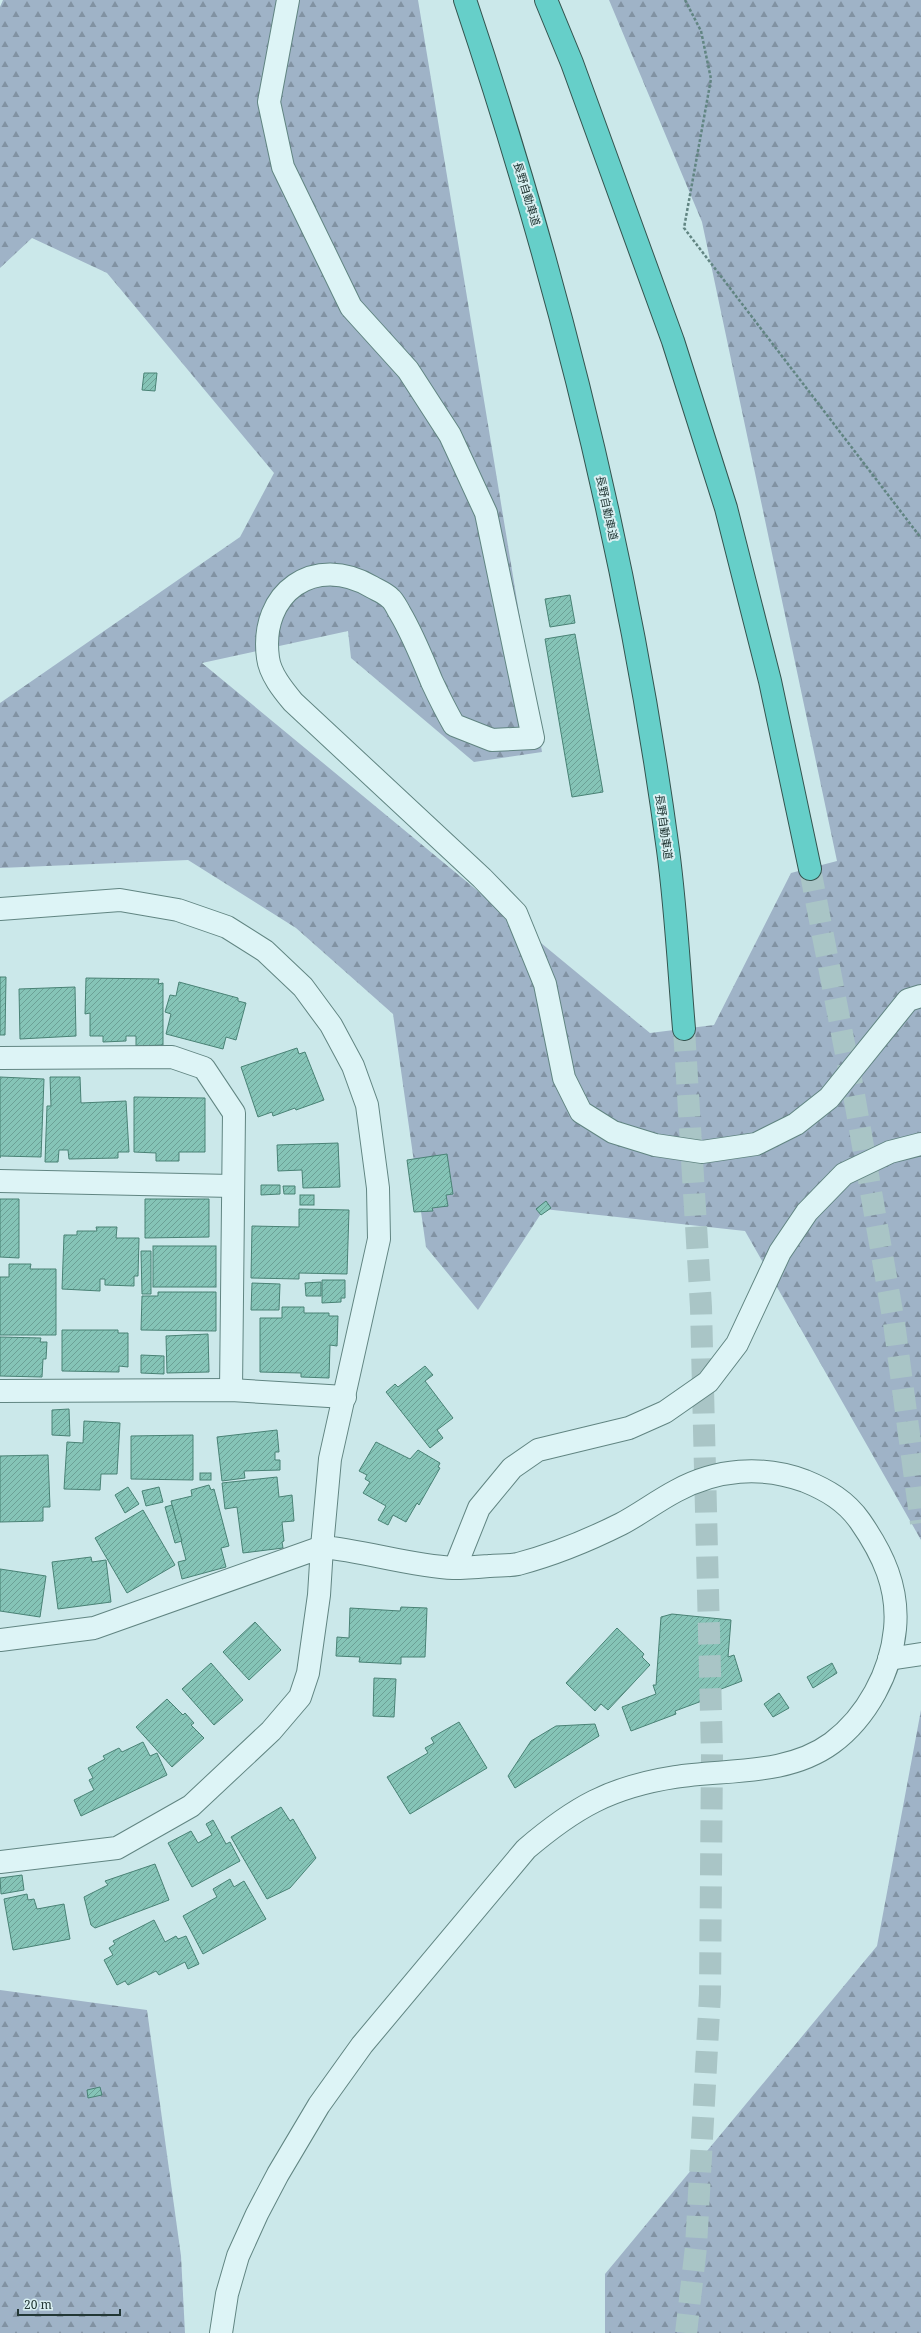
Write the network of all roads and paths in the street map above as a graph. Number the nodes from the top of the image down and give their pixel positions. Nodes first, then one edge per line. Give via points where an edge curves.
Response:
1 (288, 0) edge
2 (465, 0) edge
3 (546, 0) edge
4 (685, 0) edge
5 (921, 538) edge
6 (810, 869) tunnel mouth
7 (0, 909) edge
8 (921, 996) edge
9 (684, 1029) tunnel mouth
10 (0, 1058) edge
11 (921, 1144) edge
12 (0, 1181) edge
13 (232, 1186) junction
14 (231, 1390) junction
15 (0, 1391) edge
16 (345, 1397) junction
17 (322, 1548) junction
18 (455, 1568) junction
19 (0, 1640) edge
20 (921, 1654) edge
21 (889, 1659) junction
22 (0, 1862) edge
23 (221, 2333) edge

1 - 8 street via 269,102 283,167 351,307 408,370 450,435 486,513 533,738 492,740 454,725 432,683 412,632 390,598 360,580 329,573 306,579 284,592 270,615 267,634 268,659 278,682 293,702 482,878 516,913 545,984 564,1078 581,1112 614,1132 656,1145 702,1152 756,1144 796,1124 829,1098 908,1000
2 - 9 highway, 長野自動車道 via 553,282 604,488 639,668 669,852
3 - 6 highway via 572,63 673,342 726,508 770,681
4 - 5 path via 701,31 711,79 684,228
7 - 16 street via 120,900 203,917 227,927 265,951 292,974 318,1005 353,1066 367,1105 380,1214 379,1239
10 - 13 street via 172,1057 204,1068 234,1113
11 - 18 street via 890,1152 844,1174 806,1212 780,1252 737,1344 708,1382 664,1412 629,1428 538,1450 512,1468 479,1508
12 - 13 street
13 - 14 street
14 - 15 street
14 - 16 street
16 - 17 street via 330,1459
17 - 18 street via 348,1549
17 - 19 street via 94,1628
17 - 22 street via 320,1595 308,1673 300,1697 271,1731 191,1806 117,1848
18 - 21 street via 516,1564 574,1545 621,1524 679,1489 718,1474 752,1470 787,1475 818,1486 836,1496 852,1510 878,1548 890,1574 896,1602 895,1630
20 - 21 street
21 - 23 street via 867,1706 851,1726 837,1739 810,1756 745,1772 677,1777 608,1793 554,1825 526,1850 362,2045 319,2105 278,2174 238,2256 227,2294

